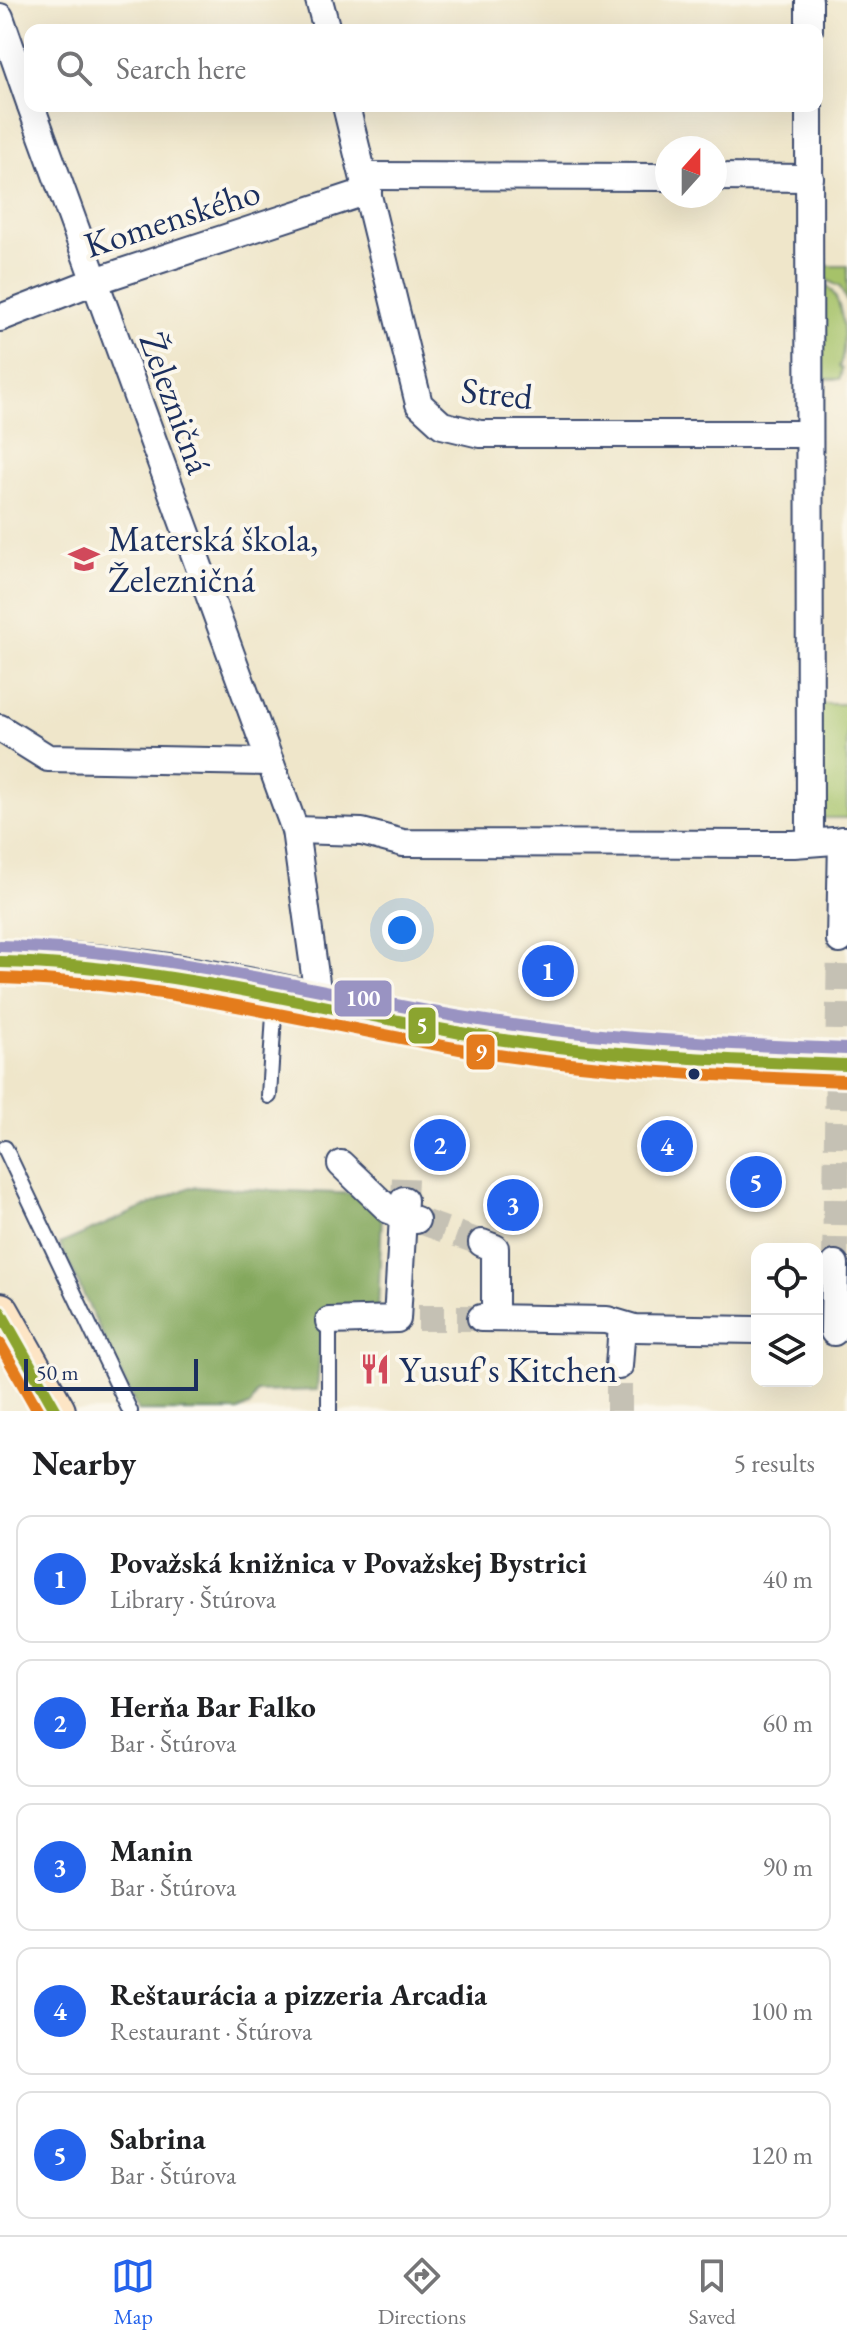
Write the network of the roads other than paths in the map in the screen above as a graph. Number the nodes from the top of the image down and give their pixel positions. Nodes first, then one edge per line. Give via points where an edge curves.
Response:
1 (319, 0) edge
2 (809, 0) edge
3 (0, 17) edge
4 (325, 24) edge
5 (809, 24) edge
6 (24, 84) edge
7 (34, 112) edge
8 (348, 112) edge
9 (809, 112) edge
10 (655, 177) edge
11 (727, 177) edge
12 (810, 178) junction
13 (366, 184) junction
14 (92, 282) junction
15 (0, 318) edge
16 (809, 434) junction
17 (0, 728) edge
18 (270, 762) junction
19 (295, 830) junction
20 (844, 840) edge
21 (810, 842) junction
22 (840, 940) dead end
23 (0, 962) edge
24 (275, 993) junction
25 (319, 1004) junction
26 (847, 1065) edge
27 (269, 1096) dead end
28 (5, 1148) dead end
29 (341, 1164) dead end
30 (482, 1243) dead end
31 (835, 1264) tunnel mouth
32 (0, 1312) edge
33 (329, 1321) joint
34 (622, 1326) junction
35 (751, 1330) edge
36 (833, 1332) edge
37 (619, 1366) tunnel mouth
38 (56, 1411) edge
39 (130, 1411) edge
40 (329, 1411) edge

1 - 4 street
2 - 5 street
3 - 6 street, Železničná
7 - 14 street, Železničná
8 - 13 street, Stred
9 - 12 street
10 - 13 street
11 - 12 street
12 - 16 street
13 - 14 street, Komenského
13 - 16 street, Stred via 419,404 442,425 480,434
14 - 15 street, Komenského
14 - 18 street, Železničná
16 - 21 street
17 - 18 street via 48,758
18 - 19 street, Železničná
19 - 21 street via 362,832 403,843
19 - 25 street, Železničná
20 - 21 street
20 - 22 street
23 - 24 main road via 124,968
24 - 25 main road
24 - 27 lane
25 - 26 main road via 545,1046
28 - 39 lane
29 - 33 street via 389,1210 409,1212 408,1318
30 - 34 street via 495,1248 488,1318 607,1320
31 - 36 street
32 - 38 main road
33 - 40 lane
34 - 35 street
34 - 37 street

